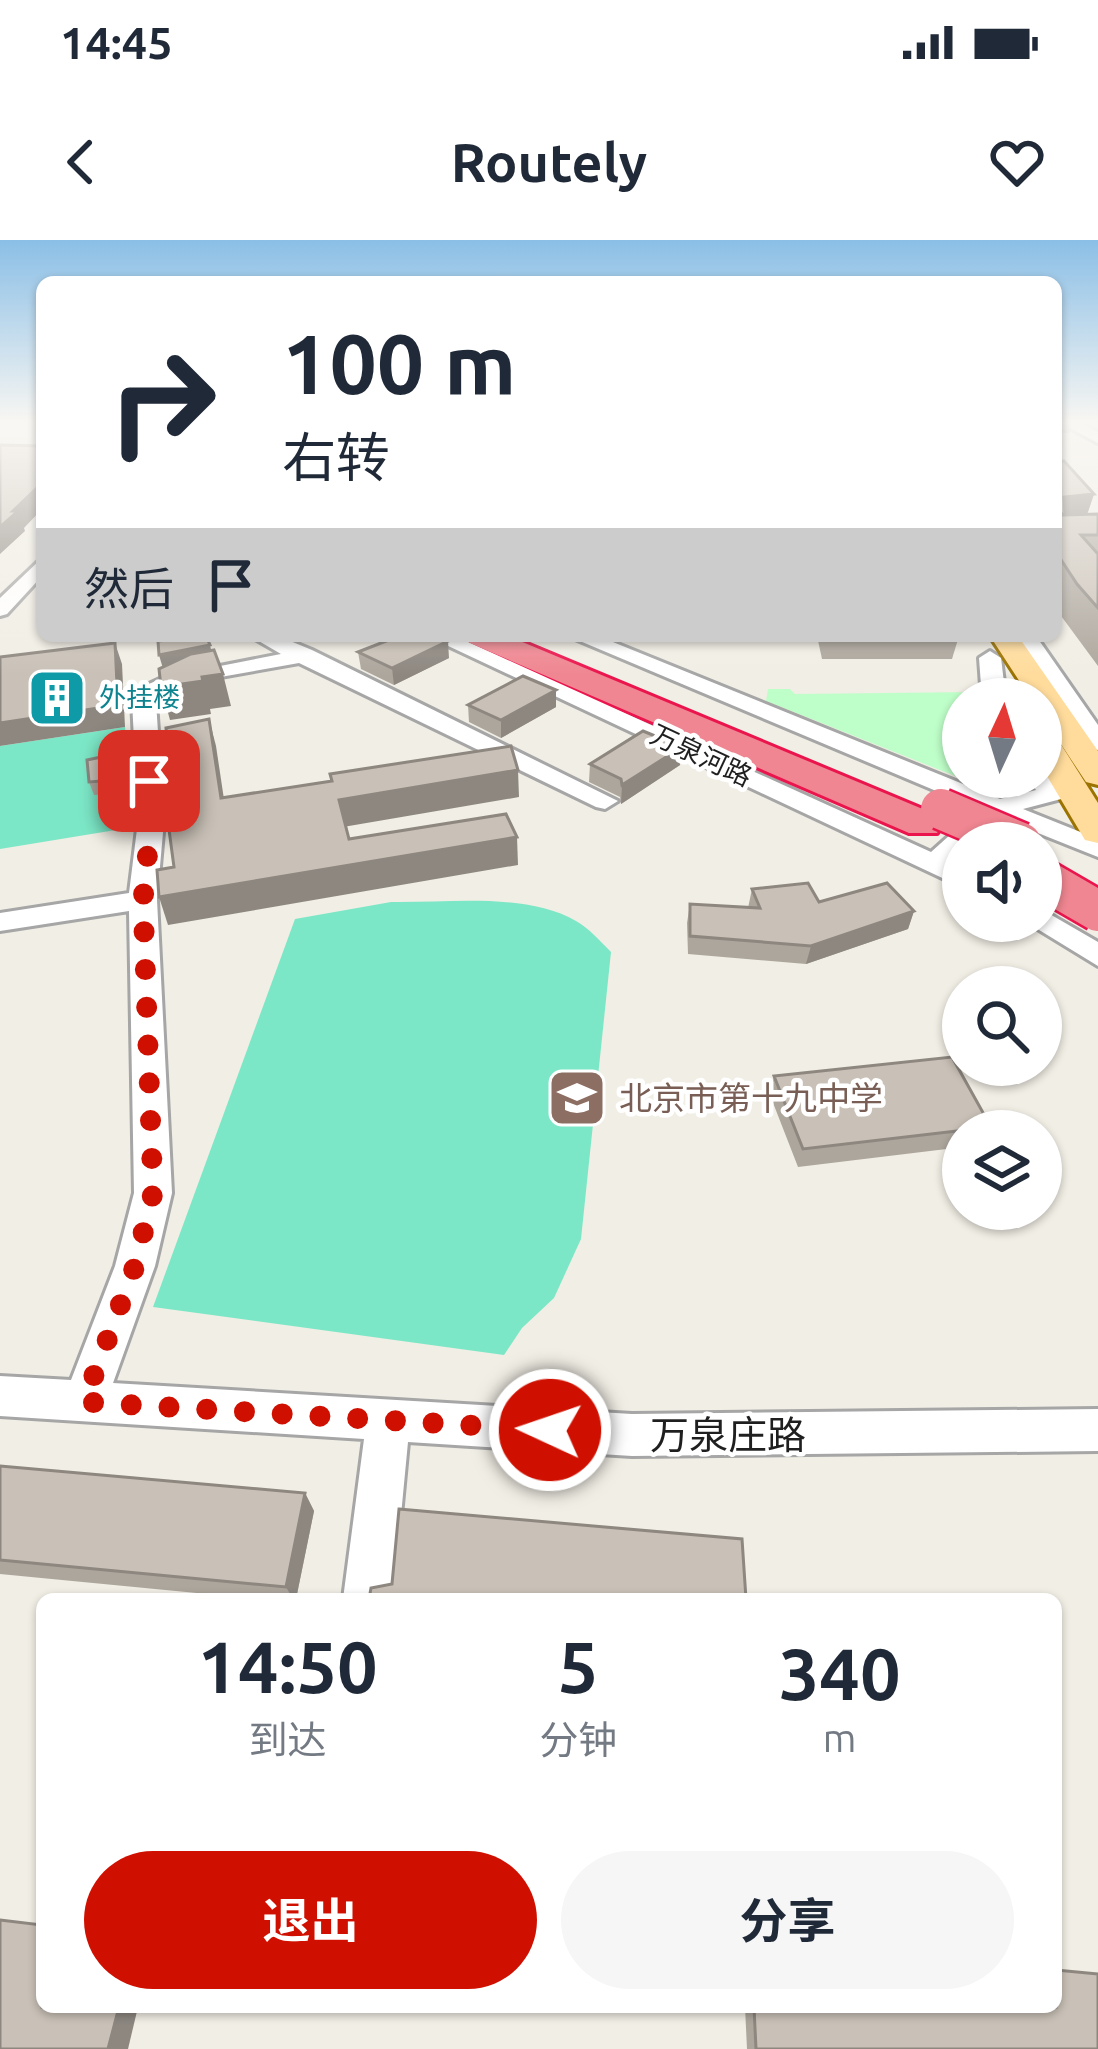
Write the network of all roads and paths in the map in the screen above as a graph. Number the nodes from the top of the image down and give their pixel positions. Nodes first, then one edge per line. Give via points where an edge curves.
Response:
1 (36, 571) edge
2 (36, 606) edge
3 (3, 609) edge
4 (275, 642) edge
5 (452, 642) edge
6 (497, 642) edge
7 (545, 642) edge
8 (595, 642) edge
9 (1029, 642) edge
10 (990, 643) edge
11 (304, 655) junction
12 (992, 678) edge
13 (1008, 678) edge
14 (1098, 743) edge
15 (1072, 786) edge
16 (605, 802) dead end
17 (996, 808) junction
18 (932, 816) junction
19 (952, 822) edge
20 (982, 822) edge
21 (1098, 832) edge
22 (942, 837) edge
23 (1098, 849) edge
24 (942, 850) edge
25 (1062, 862) edge
26 (1098, 880) edge
27 (1062, 899) edge
28 (143, 900) junction
29 (0, 922) edge
30 (1090, 927) edge
31 (1098, 956) edge
32 (0, 1396) edge
33 (84, 1402) junction
34 (388, 1421) junction
35 (1098, 1430) edge
36 (369, 1593) edge

1 - 3 street
2 - 3 street
4 - 11 street
5 - 24 street, 万泉河路
6 - 18 highway, 万泉河路
7 - 18 highway, 万泉河路
8 - 17 street, 万泉河路
9 - 14 street
10 - 12 street
10 - 13 main road
10 - 15 main road
11 - 16 street
11 - 28 street via 179,679 153,688 145,700 151,820
15 - 17 street
15 - 21 main road
17 - 20 street
17 - 23 street, 万泉河路
18 - 19 highway, 万泉河路, bridge
18 - 22 highway, 万泉河路
25 - 26 highway
26 - 30 street
27 - 30 highway, bridge
28 - 29 street
28 - 33 street via 153,1193
30 - 31 street
32 - 33 street, 万泉庄路
33 - 34 street, 万泉庄路
34 - 35 street, 万泉庄路 via 632,1435
34 - 36 street

